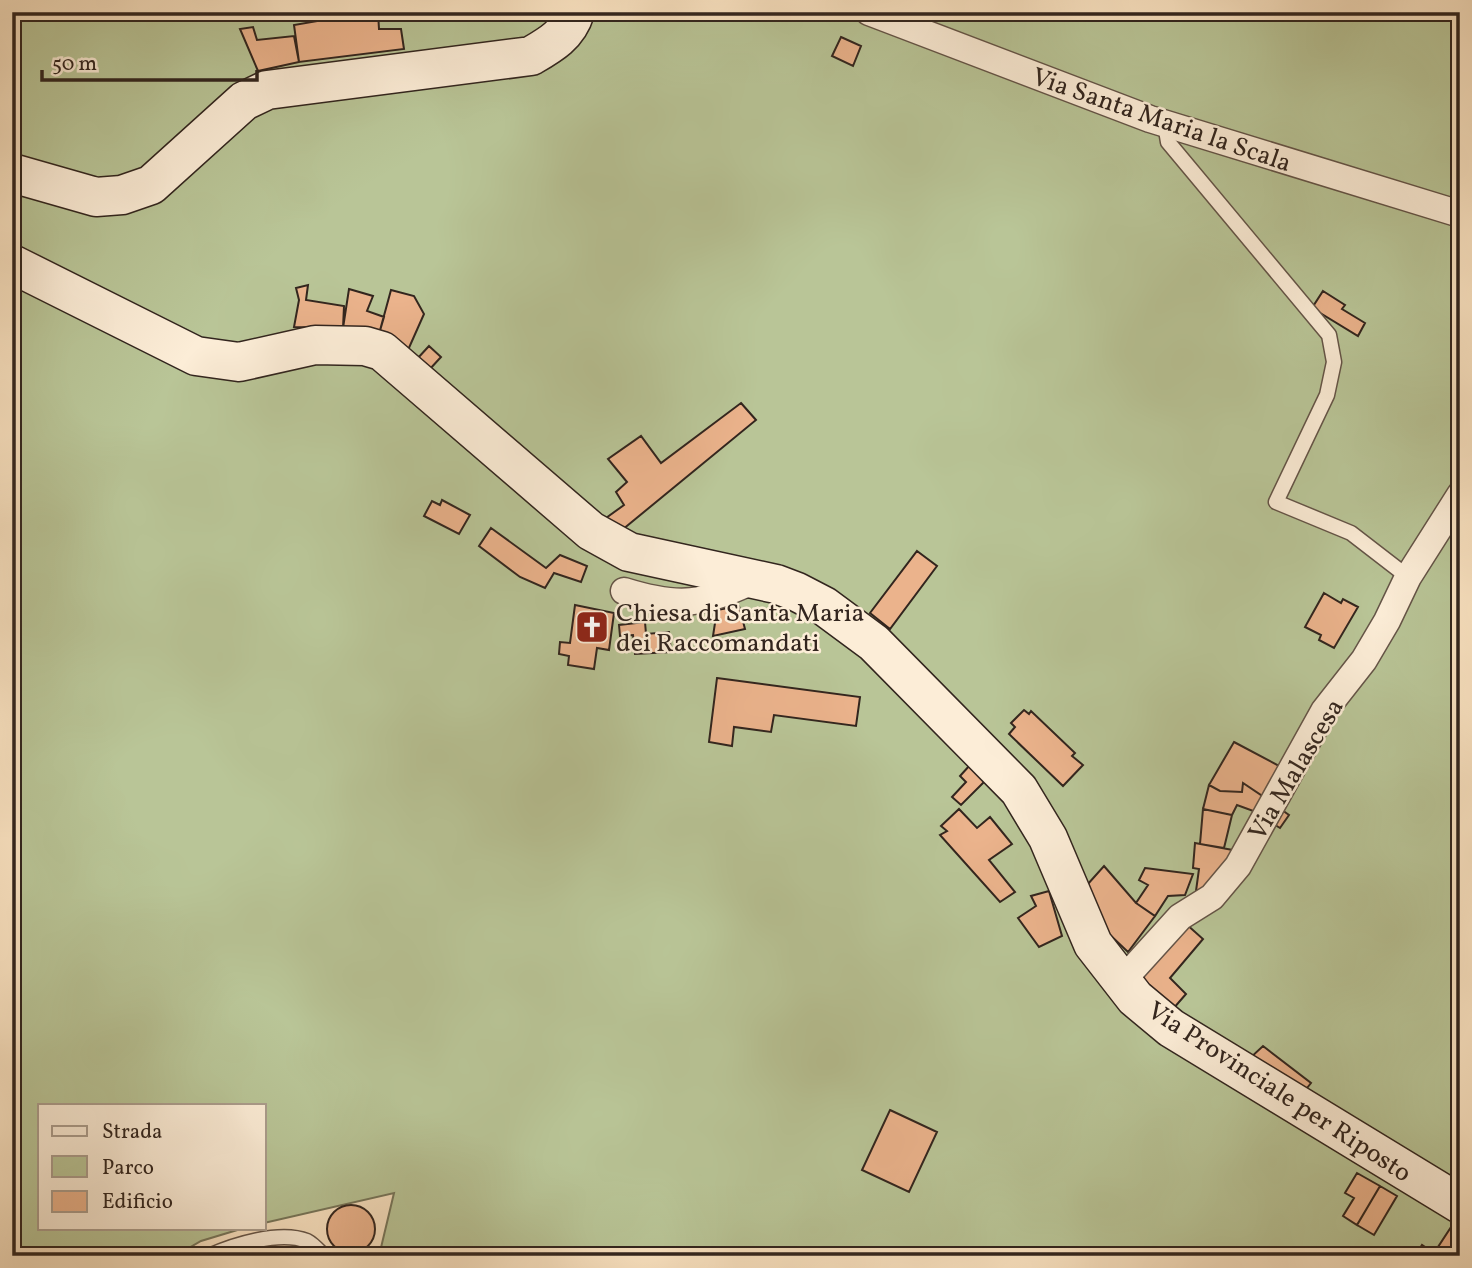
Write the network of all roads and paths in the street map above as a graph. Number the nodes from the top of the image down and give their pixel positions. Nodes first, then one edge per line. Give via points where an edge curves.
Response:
1 (575, 12) edge
2 (869, 12) edge
3 (1165, 124) junction
4 (12, 173) edge
5 (1460, 214) edge
6 (12, 264) edge
7 (1460, 495) edge
8 (1408, 577) junction
9 (755, 580) junction
10 (624, 592) dead end
11 (1121, 982) junction
12 (1446, 1191) edge
13 (209, 1256) edge
14 (324, 1256) edge

1 - 4 street via 555,43 531,56 267,90 244,101 151,185 122,195 96,197
2 - 3 street, Via Santa Maria la Scala
3 - 5 street, Via Santa Maria la Scala
3 - 8 lane via 1168,142 1329,335 1334,362 1327,395 1276,502 1351,533
6 - 9 street, Via Provinciale per Riposto via 196,356 239,362 315,345 382,351 591,531 629,552
7 - 8 street, Via Malascesa
8 - 11 street, Via Malascesa via 1364,660 1324,711 1238,866 1212,897 1180,916
9 - 10 street via 714,598 689,603 659,602
9 - 11 street, Via Provinciale per Riposto via 824,606 874,643 1019,790 1048,838 1093,944
11 - 12 street, Via Provinciale per Riposto via 1171,1028
13 - 14 lane via 237,1243 287,1238 307,1241

